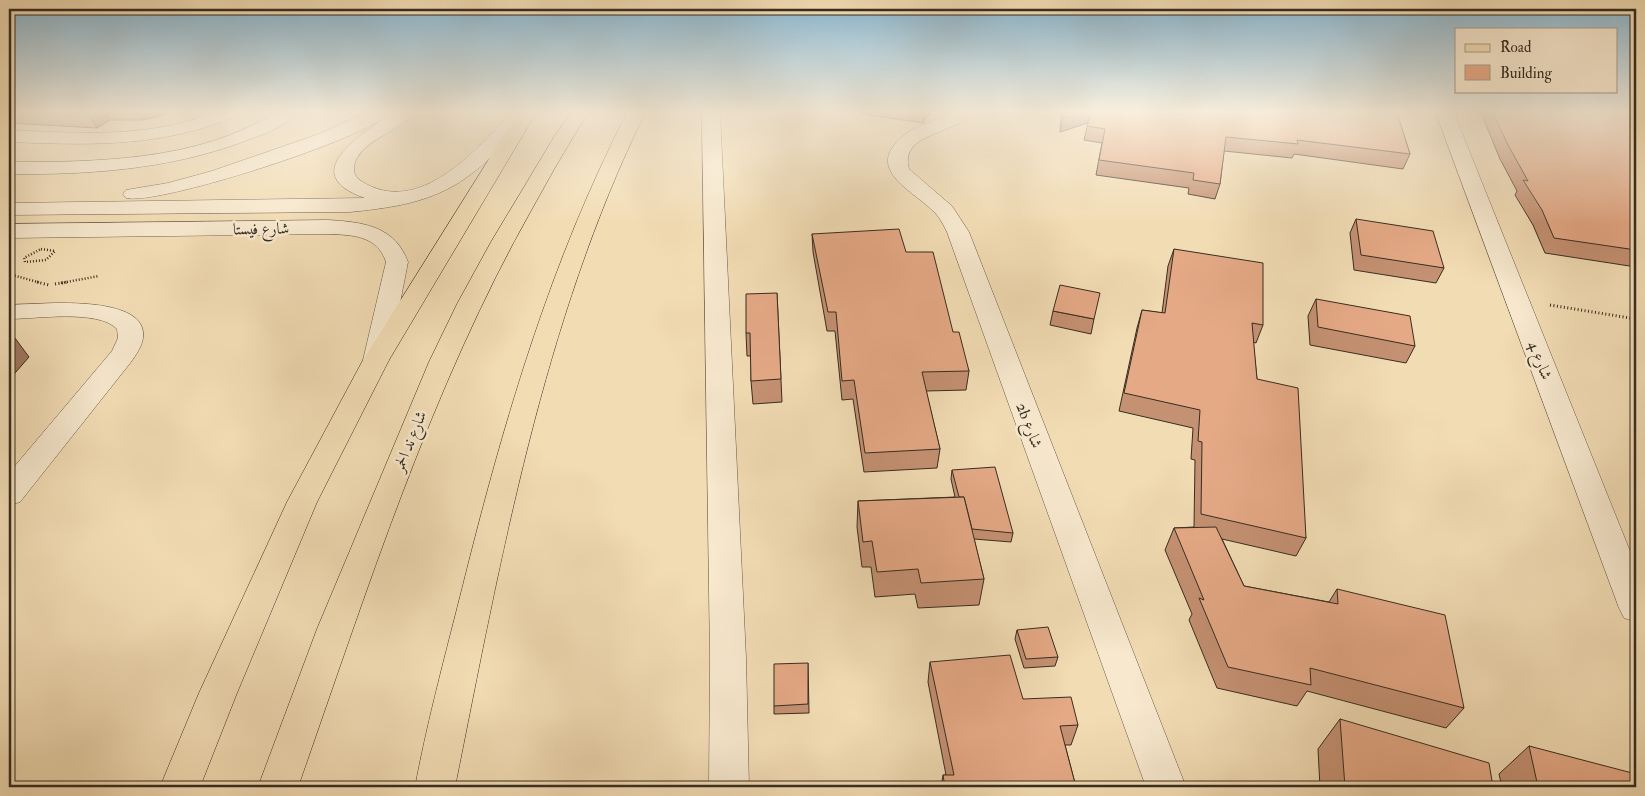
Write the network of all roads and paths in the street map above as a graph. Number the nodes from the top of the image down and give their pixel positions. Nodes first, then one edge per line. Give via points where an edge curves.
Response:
1 (198, 150) edge
2 (291, 150) edge
3 (354, 150) edge
4 (485, 150) edge
5 (504, 150) edge
6 (555, 150) edge
7 (618, 150) edge
8 (712, 150) edge
9 (900, 150) edge
10 (1459, 150) edge
11 (9, 168) edge
12 (406, 198) junction
13 (9, 199) edge
14 (146, 207) junction
15 (9, 209) edge
16 (9, 231) edge
17 (91, 231) junction
18 (9, 274) edge
19 (99, 276) dead end
20 (1517, 299) junction
21 (9, 312) edge
22 (1636, 319) edge
23 (376, 360) junction
24 (9, 494) edge
25 (1636, 608) edge
26 (180, 787) edge
27 (278, 787) edge
28 (435, 787) edge
29 (729, 787) edge
30 (1166, 787) edge

1 - 11 street via 98,168
2 - 13 street via 198,182 161,190 113,196
3 - 12 street via 344,164 344,172 352,185 389,197
4 - 12 street, شارع فيستا via 464,172
5 - 23 main road
6 - 27 main road, شارع ند الحمر via 502,242 442,362 335,629
7 - 28 main road via 587,220 526,406 485,560
8 - 29 street
9 - 30 street, 2b شارع via 897,163 900,172 946,212 958,232
10 - 20 street, شارع 4
12 - 14 street, شارع فيستا via 350,206
14 - 15 street, شارع فيستا
14 - 17 street via 122,222
16 - 17 street, شارع فيستا
17 - 23 street, شارع فيستا via 328,227 375,235 391,248 396,262
18 - 19 path via 50,285
20 - 22 path
20 - 25 street, شارع 4
21 - 24 street via 102,312 124,320 130,327 131,336 122,356
23 - 26 main road via 302,502

